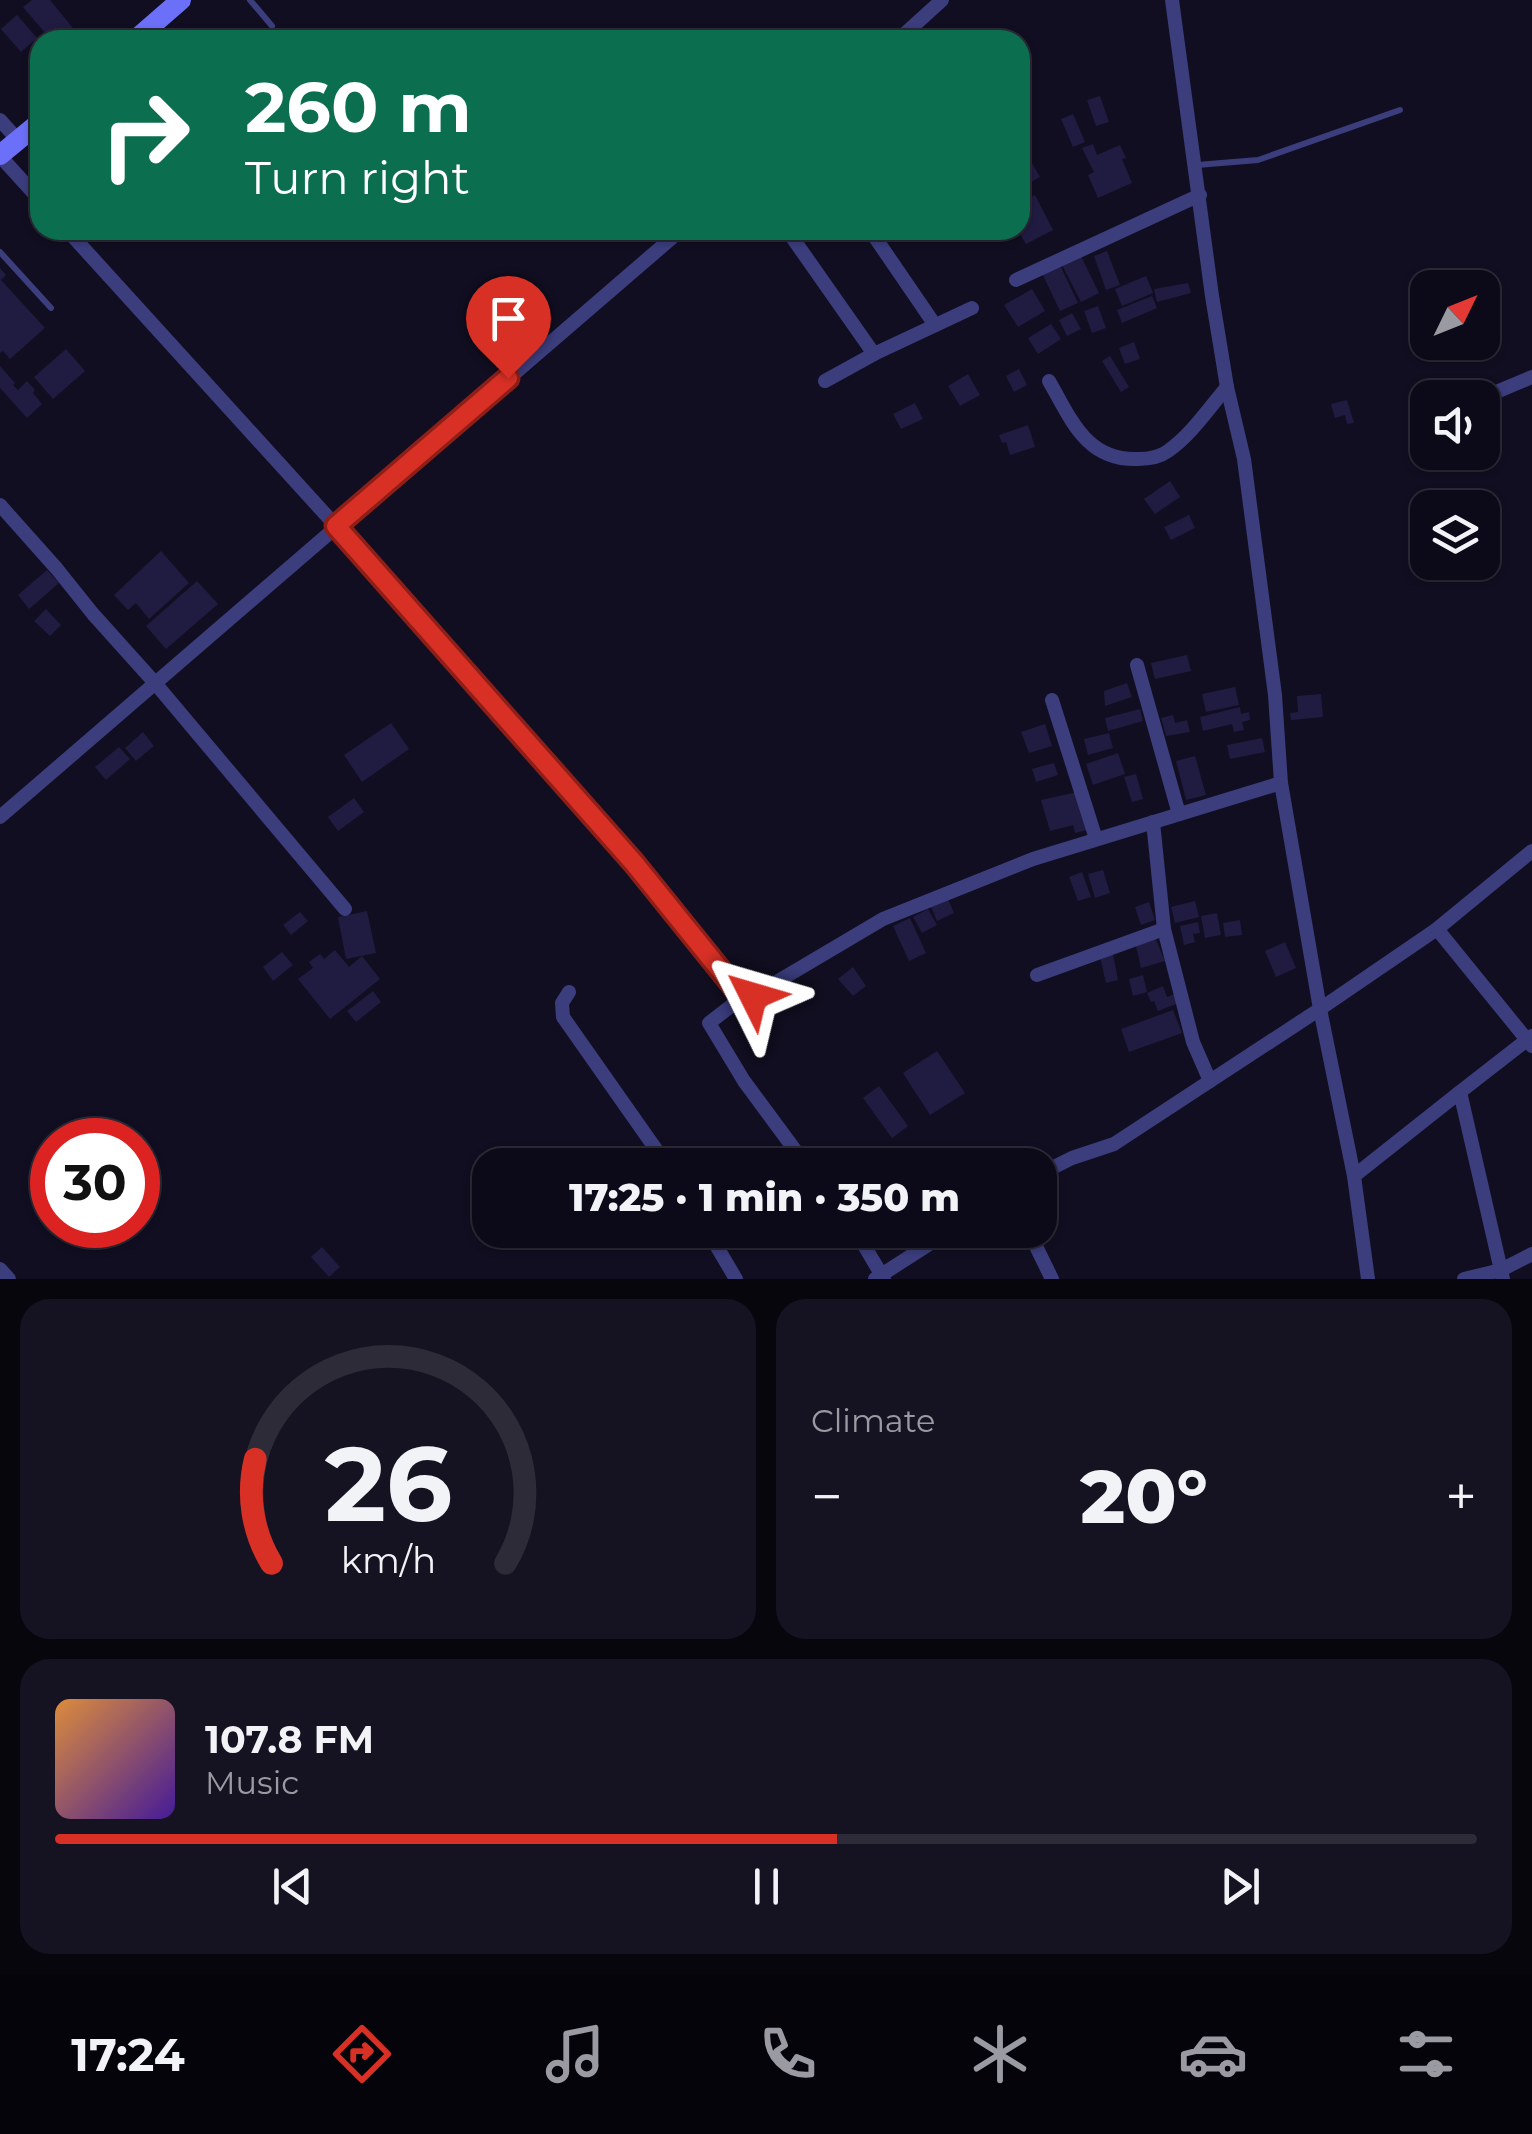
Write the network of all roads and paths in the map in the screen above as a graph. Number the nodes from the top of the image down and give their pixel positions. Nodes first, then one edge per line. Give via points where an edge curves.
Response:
1 (181, 0) edge
2 (250, 0) edge
3 (942, 0) edge
4 (1172, 0) edge
5 (272, 26) dead end
6 (146, 30) edge
7 (909, 30) edge
8 (1400, 110) dead end
9 (0, 120) edge
10 (30, 130) edge
11 (18, 140) junction
12 (0, 156) edge
13 (1196, 165) junction
14 (30, 189) edge
15 (1200, 195) junction
16 (76, 240) edge
17 (669, 240) edge
18 (794, 240) edge
19 (877, 240) edge
20 (0, 252) edge
21 (1016, 280) dead end
22 (52, 308) dead end
23 (972, 308) dead end
24 (934, 326) junction
25 (874, 354) junction
26 (1532, 378) edge
27 (825, 381) dead end
28 (1049, 381) dead end
29 (1228, 387) junction
30 (1500, 391) edge
31 (0, 504) edge
32 (336, 526) junction
33 (1138, 666) dead end
34 (156, 683) junction
35 (1052, 700) dead end
36 (1282, 783) junction
37 (1179, 814) junction
38 (0, 816) edge
39 (1152, 822) junction
40 (1096, 840) junction
41 (1532, 851) edge
42 (345, 909) dead end
43 (1437, 928) junction
44 (1164, 929) junction
45 (1037, 975) dead end
46 (569, 992) dead end
47 (744, 996) junction
48 (1320, 1010) junction
49 (1530, 1041) edge
50 (1210, 1081) junction
51 (1460, 1092) junction
52 (655, 1148) edge
53 (793, 1148) edge
54 (1057, 1166) edge
55 (1354, 1176) junction
56 (717, 1248) edge
57 (865, 1248) edge
58 (924, 1248) edge
59 (1037, 1248) edge
60 (1532, 1254) edge
61 (0, 1269) edge
62 (1502, 1275) edge
63 (881, 1277) edge
64 (9, 1279) edge
65 (736, 1279) edge
66 (1052, 1279) edge
67 (1368, 1279) edge
68 (1464, 1279) edge

1 - 6 street
2 - 5 lane
3 - 7 street
4 - 13 street
8 - 13 lane via 1258,160
9 - 11 street
10 - 11 street
11 - 12 street
12 - 14 street
13 - 15 street
15 - 21 street
15 - 29 street
16 - 32 street
17 - 32 street
18 - 25 street
19 - 24 street
20 - 22 lane
23 - 24 street
24 - 25 street
25 - 27 street
26 - 30 street
28 - 29 street via 1089,444 1128,459 1166,454
29 - 36 street via 1250,497
31 - 34 street
32 - 34 street
32 - 47 street
33 - 37 street
34 - 38 street
34 - 42 street
35 - 40 street
36 - 37 street
36 - 48 street
37 - 39 street
39 - 40 street
39 - 44 street
40 - 47 street via 883,918
41 - 43 street
43 - 48 street
43 - 49 street
44 - 45 street
44 - 50 street
46 - 52 street via 563,1016
47 - 53 street via 709,1023
48 - 50 street
48 - 55 street
49 - 51 street
50 - 54 street via 1114,1144
51 - 55 street
51 - 62 street
55 - 67 street
56 - 65 street
57 - 63 street
58 - 63 street
59 - 66 street
60 - 62 street
61 - 64 street
62 - 68 street

